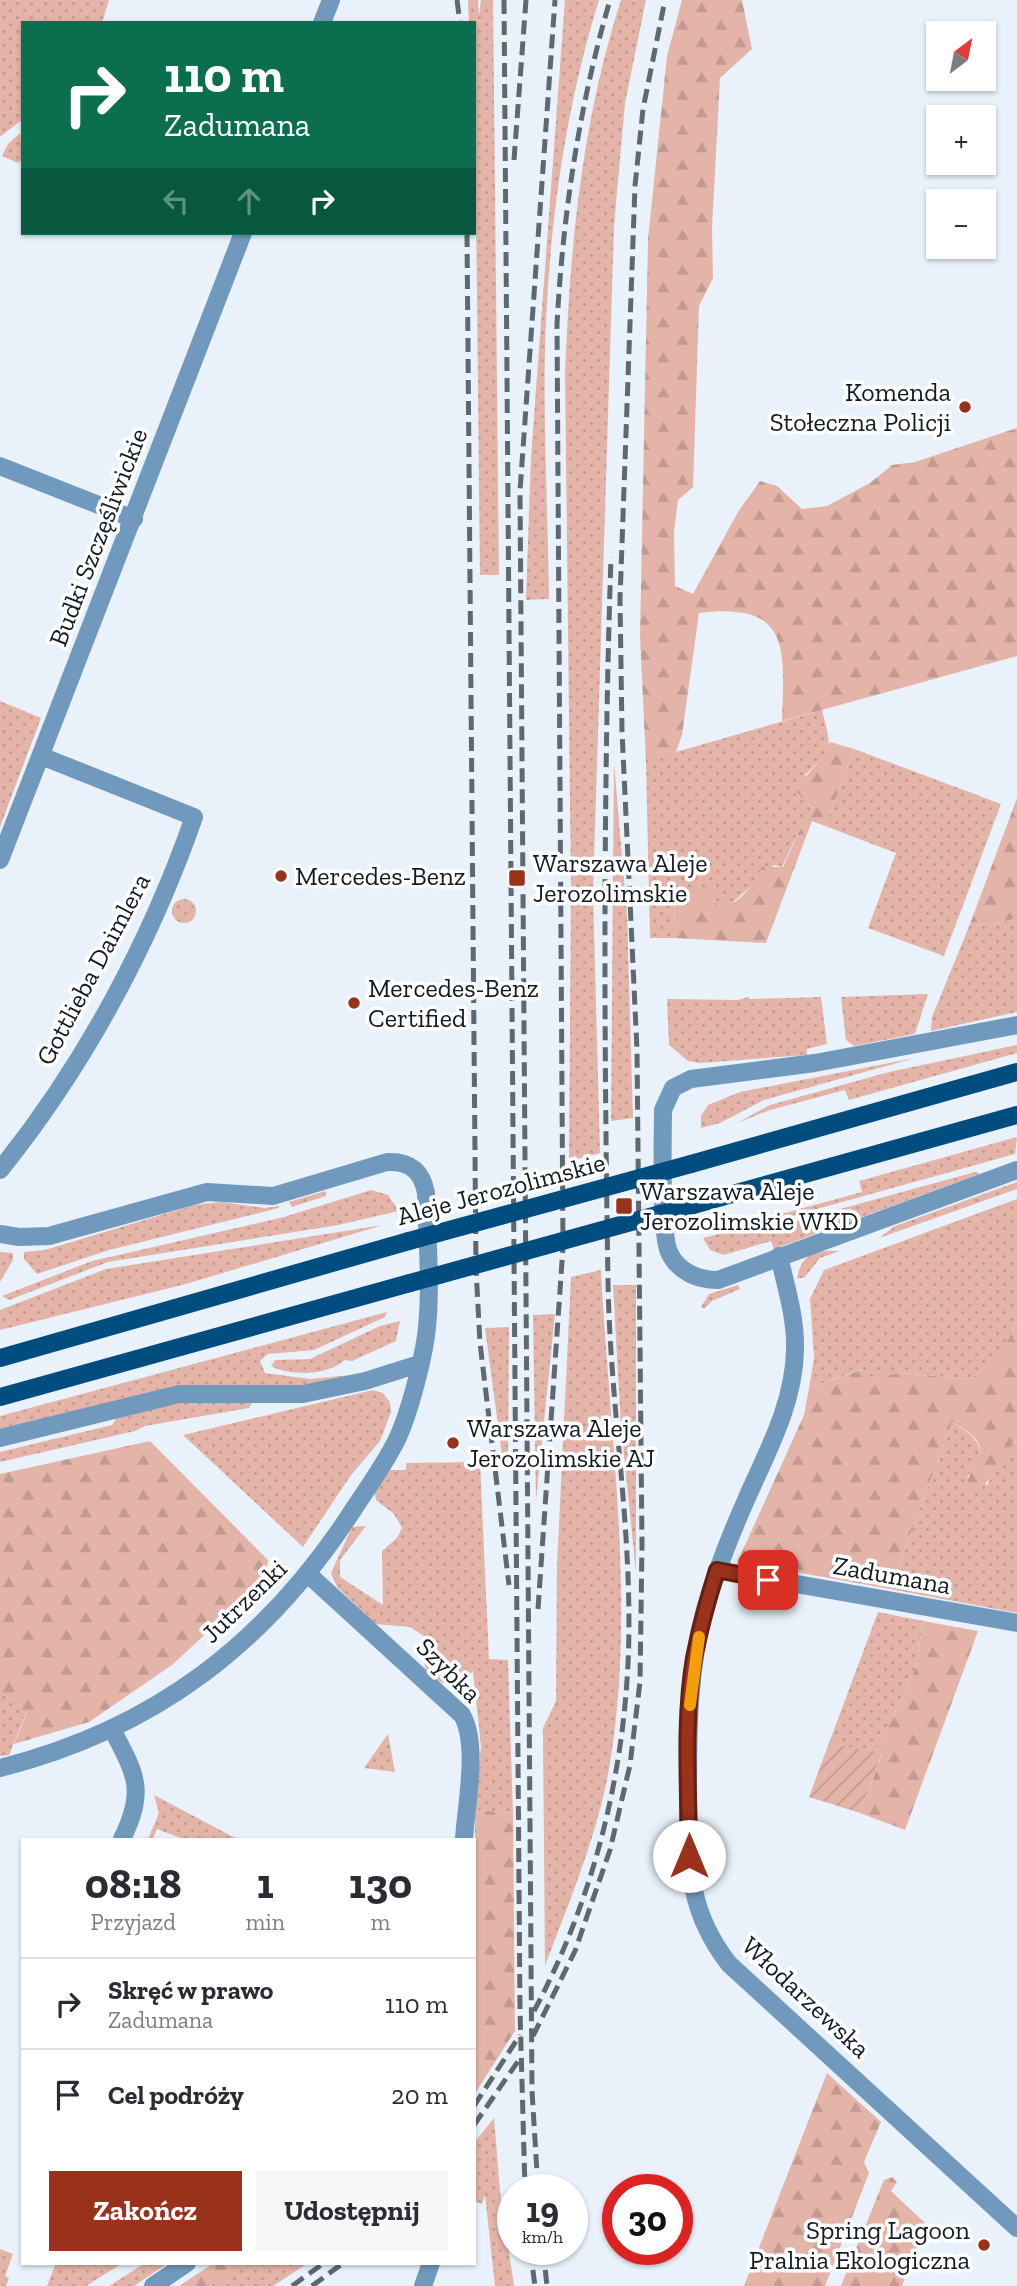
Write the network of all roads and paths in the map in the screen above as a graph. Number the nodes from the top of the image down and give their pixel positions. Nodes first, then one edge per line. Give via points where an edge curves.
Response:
1 (331, 0) edge
2 (323, 21) edge
3 (242, 235) edge
4 (0, 466) edge
5 (134, 519) junction
6 (41, 756) junction
7 (0, 860) edge
8 (1017, 1025) edge
9 (1017, 1072) edge
10 (1017, 1115) edge
11 (0, 1170) edge
12 (1017, 1170) edge
13 (0, 1234) edge
14 (779, 1256) junction
15 (0, 1358) edge
16 (419, 1364) junction
17 (0, 1397) edge
18 (0, 1438) edge
19 (717, 1570) junction
20 (309, 1575) junction
21 (1017, 1623) edge
22 (112, 1728) junction
23 (0, 1768) edge
24 (122, 1838) edge
25 (464, 1838) edge
26 (1017, 2228) edge
27 (184, 2265) edge
28 (430, 2265) edge
29 (153, 2286) edge
30 (423, 2286) edge

1 - 2 street
3 - 5 street, Budki Szczęśliwickie
4 - 5 street
5 - 6 street, Budki Szczęśliwickie
6 - 7 street, Budki Szczęśliwickie
6 - 11 street, Gottlieba Daimlera via 194,817 152,924 115,995 49,1104
8 - 14 street via 815,1063 698,1077 673,1088 663,1114 665,1240 674,1262 686,1273 718,1280
9 - 15 main road, Aleje Jerozolimskie, bridge
10 - 17 main road, bridge
12 - 14 street
13 - 16 street, Jutrzenki via 49,1236 207,1192 273,1196 374,1165 401,1162 417,1170 426,1193 427,1323
14 - 19 street, Włodarzewska via 794,1327 790,1390
16 - 18 street via 303,1394 179,1394
16 - 20 street, Jutrzenki via 395,1445
19 - 21 street, Zadumana
19 - 26 street, Włodarzewska via 694,1659 689,1719 689,1856 703,1926 746,1981
20 - 22 street, Jutrzenki via 224,1659 168,1698
20 - 25 street, Szybka via 462,1715 470,1757
22 - 23 street, Jutrzenki
22 - 24 street via 138,1791
27 - 29 street
28 - 30 street

